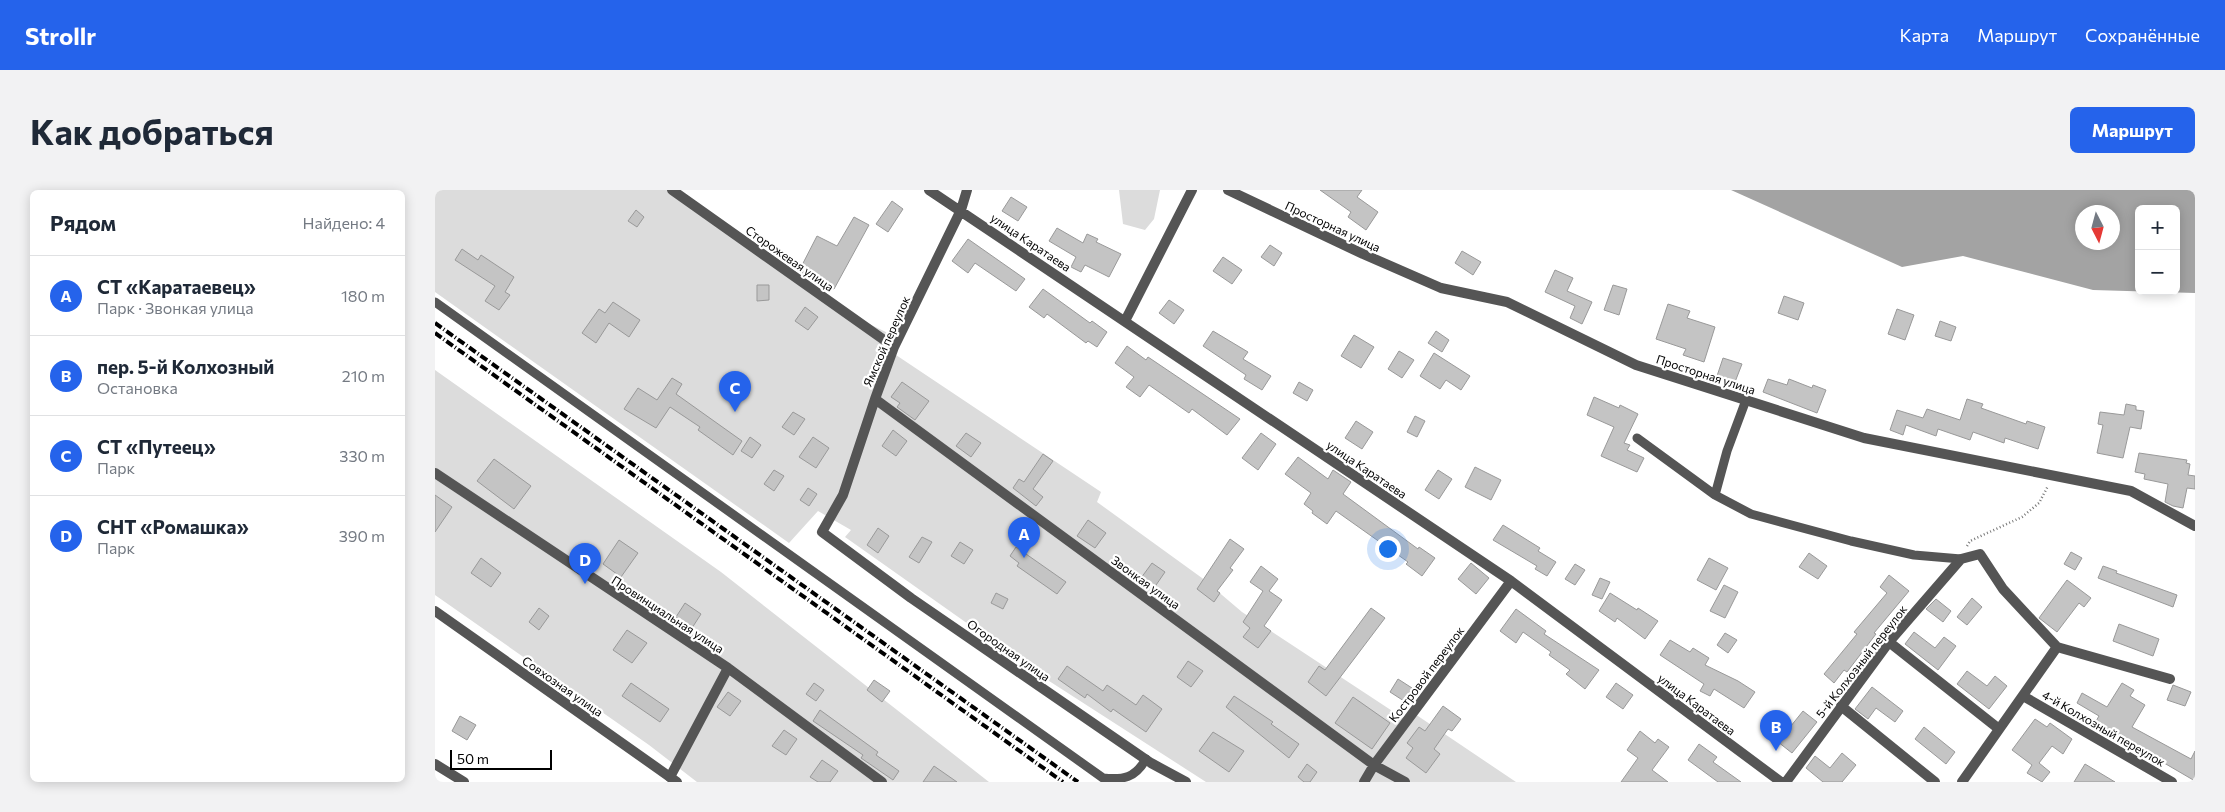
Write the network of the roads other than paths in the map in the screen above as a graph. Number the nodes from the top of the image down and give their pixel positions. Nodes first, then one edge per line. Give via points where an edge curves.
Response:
1 (672, 190) edge
2 (929, 190) edge
3 (967, 190) edge
4 (1191, 190) edge
5 (1228, 190) edge
6 (961, 210) junction
7 (435, 302) edge
8 (1125, 321) junction
9 (894, 347) junction
10 (875, 399) junction
11 (1746, 400) junction
12 (1637, 438) dead end
13 (435, 473) edge
14 (1715, 495) junction
15 (2195, 526) edge
16 (822, 532) joint
17 (1961, 559) junction
18 (1511, 581) junction
19 (435, 611) edge
20 (1889, 642) junction
21 (2057, 646) junction
22 (728, 668) junction
23 (2170, 679) dead end
24 (2023, 696) junction
25 (1841, 706) junction
26 (1999, 729) junction
27 (1146, 759) junction
28 (435, 764) edge
29 (1373, 765) junction
30 (673, 780) edge
31 (464, 782) edge
32 (882, 782) edge
33 (1186, 782) edge
34 (1364, 782) edge
35 (1405, 782) edge
36 (1781, 782) edge
37 (1786, 782) edge
38 (1935, 782) edge
39 (1962, 782) edge
40 (2172, 782) edge

1 - 9 street, Сторожевая улица
2 - 6 street, улица Каратаева
3 - 6 street, Ямской переулок
4 - 8 street
5 - 11 street, Просторная улица via 1441,288 1507,302 1636,365
6 - 8 street, улица Каратаева
6 - 9 street, Ямской переулок
7 - 27 lane via 1103,778 1119,780 1138,772
8 - 18 street, улица Каратаева
9 - 10 street, Ямской переулок
10 - 16 street, Ямской переулок via 843,495
10 - 29 street, Звонкая улица
11 - 14 lane
11 - 15 street, Просторная улица via 1864,438 2131,491
12 - 14 lane
13 - 22 street, Провинциальная улица
14 - 17 lane via 1751,514 1851,541 1914,555
16 - 27 street, Огородная улица via 911,598
17 - 20 street, 5-й Колхозный переулок
17 - 21 street via 1980,554 2003,589
18 - 29 street, Костровой переулок
18 - 36 street, улица Каратаева
19 - 30 street, Совхозная улица
20 - 25 street, 5-й Колхозный переулок
20 - 26 street
21 - 23 street
21 - 24 street, 4-й Колхозный переулок
22 - 30 street
22 - 32 street, Провинциальная улица
24 - 26 street, 4-й Колхозный переулок
24 - 40 street, 4-й Колхозный переулок
25 - 37 street, 5-й Колхозный переулок
25 - 38 street
26 - 39 street, 4-й Колхозный переулок
27 - 33 street, Огородная улица
28 - 31 street
29 - 34 street, Костровой переулок
29 - 35 street, Звонкая улица

